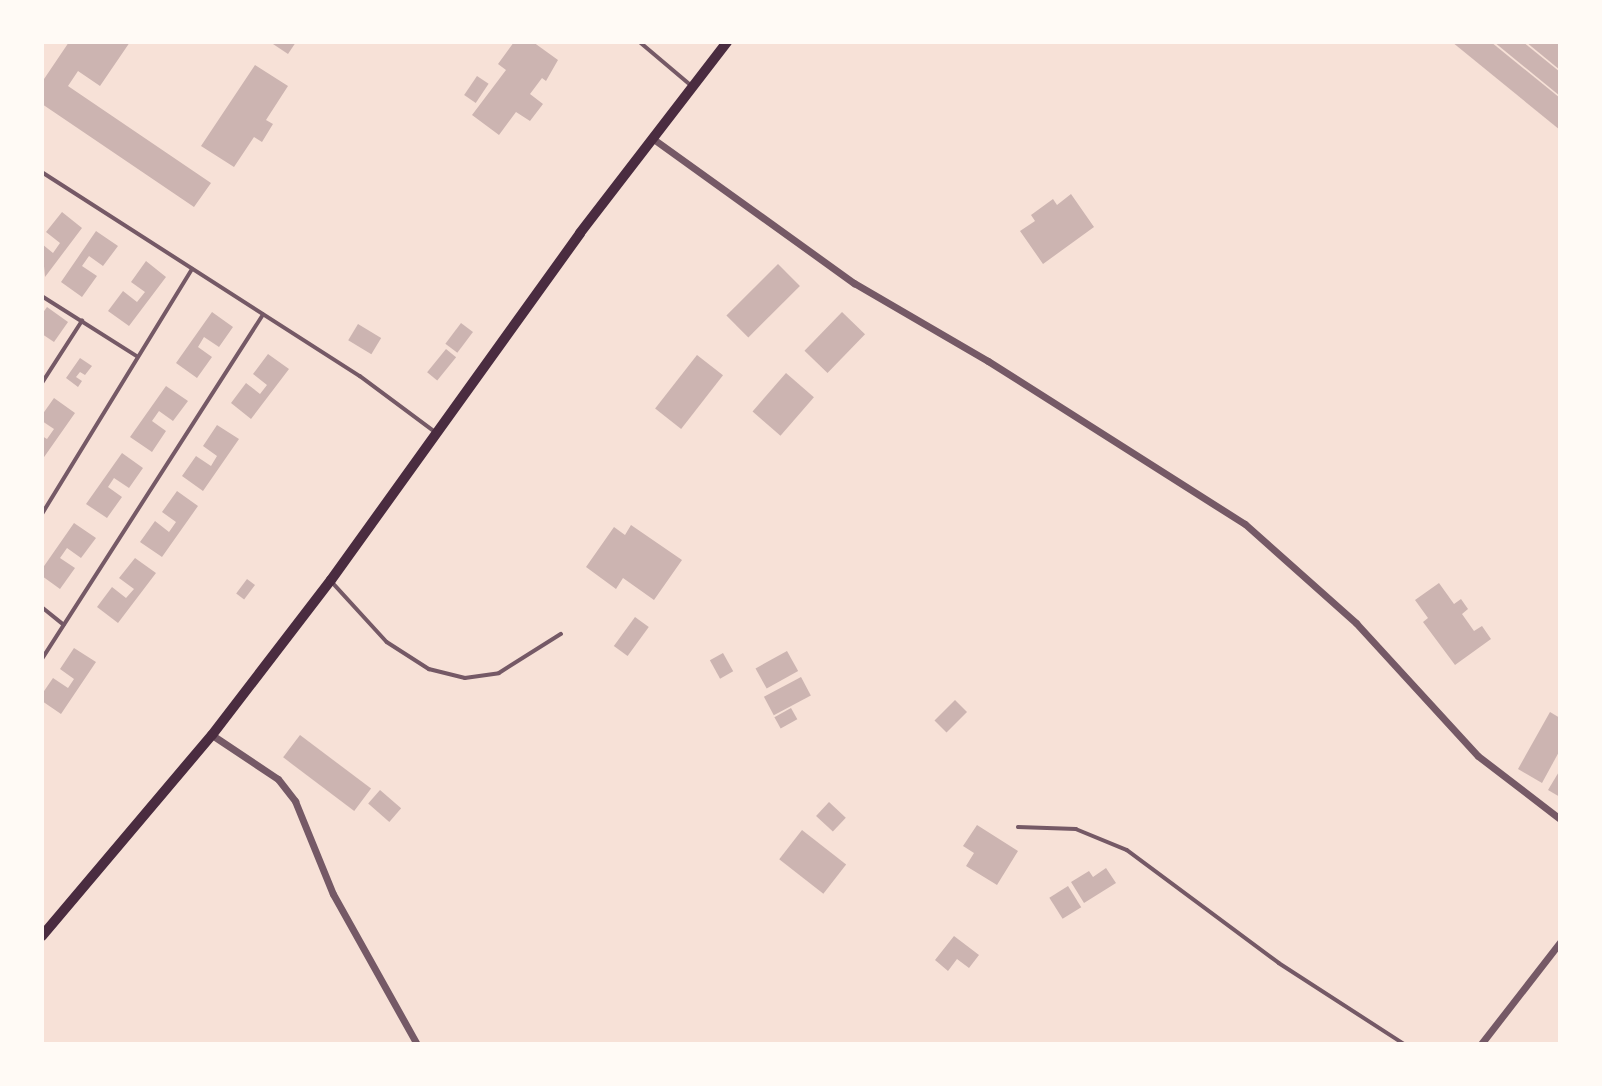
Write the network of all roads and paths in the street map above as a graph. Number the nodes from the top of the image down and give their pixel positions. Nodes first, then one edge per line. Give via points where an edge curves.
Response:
1 (640, 42) edge
2 (727, 42) edge
3 (693, 87) junction
4 (652, 138) junction
5 (42, 173) edge
6 (192, 269) junction
7 (42, 296) edge
8 (263, 315) junction
9 (82, 321) junction
10 (137, 356) junction
11 (42, 383) edge
12 (438, 435) junction
13 (42, 514) edge
14 (331, 580) junction
15 (42, 607) edge
16 (64, 625) junction
17 (561, 634) dead end
18 (42, 659) edge
19 (212, 735) junction
20 (1560, 819) edge
21 (1018, 827) dead end
22 (42, 936) edge
23 (1560, 942) edge
24 (417, 1044) edge
25 (1404, 1044) edge
26 (1481, 1044) edge

1 - 3 lane
2 - 3 main road
3 - 4 main road
4 - 12 main road
4 - 20 street via 854,283 988,361 1245,524 1356,623 1478,756
5 - 6 lane
6 - 8 lane
6 - 10 lane
7 - 9 lane
8 - 12 lane via 360,376
8 - 16 lane
9 - 10 lane
9 - 11 lane
10 - 13 lane
12 - 14 main road
14 - 17 lane via 387,642 429,669 465,678 499,673
14 - 19 main road
15 - 16 lane
16 - 18 lane
19 - 22 main road
19 - 24 street via 278,779 295,801 333,894
21 - 25 lane via 1076,830 1127,850 1279,962
23 - 26 street

